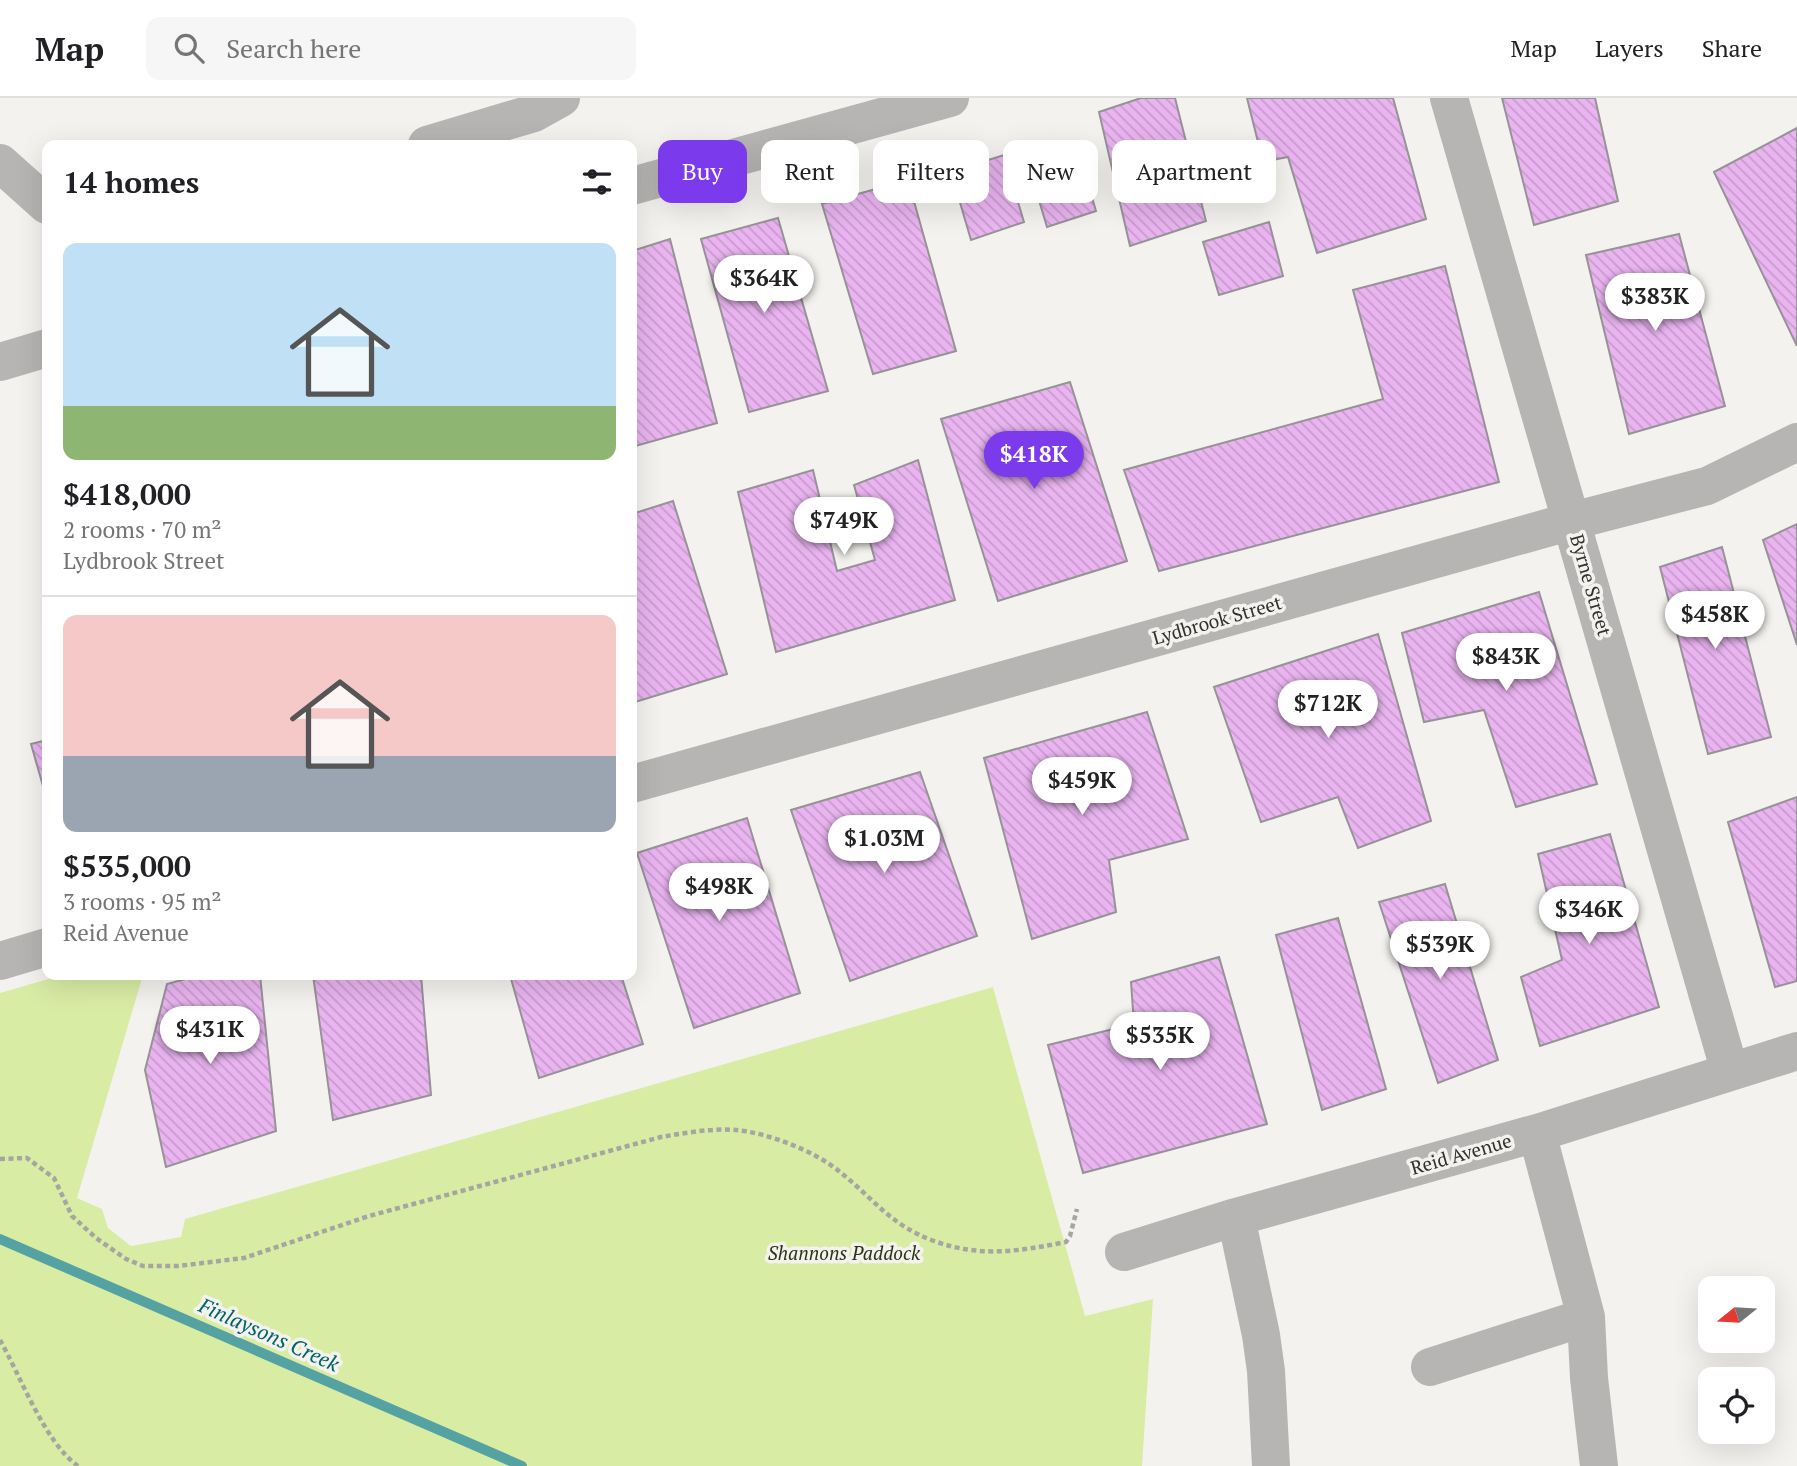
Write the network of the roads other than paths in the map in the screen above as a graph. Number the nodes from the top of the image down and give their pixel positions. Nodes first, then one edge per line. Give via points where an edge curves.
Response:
1 (561, 98) edge
2 (950, 98) edge
3 (1450, 98) edge
4 (445, 140) edge
5 (0, 163) edge
6 (637, 185) edge
7 (42, 201) edge
8 (42, 349) edge
9 (0, 362) edge
10 (1797, 442) edge
11 (1572, 521) junction
12 (637, 783) edge
13 (42, 948) edge
14 (0, 961) edge
15 (1797, 1051) edge
16 (1730, 1072) junction
17 (1537, 1133) junction
18 (1236, 1217) junction
19 (1124, 1252) dead end
20 (1586, 1317) junction
21 (1430, 1367) dead end
22 (1271, 1466) edge
23 (1599, 1466) edge

1 - 4 street via 534,113
2 - 6 street
3 - 11 street, Byrne Street
5 - 7 street
8 - 9 street
10 - 11 street, Lydbrook Street via 1707,486
11 - 12 street, Lydbrook Street
11 - 16 street, Byrne Street
13 - 14 street
15 - 16 street, Reid Avenue
16 - 17 street, Reid Avenue
17 - 18 street, Reid Avenue
17 - 20 street
18 - 19 street, Reid Avenue
18 - 22 street via 1264,1359
20 - 21 street
20 - 23 street

